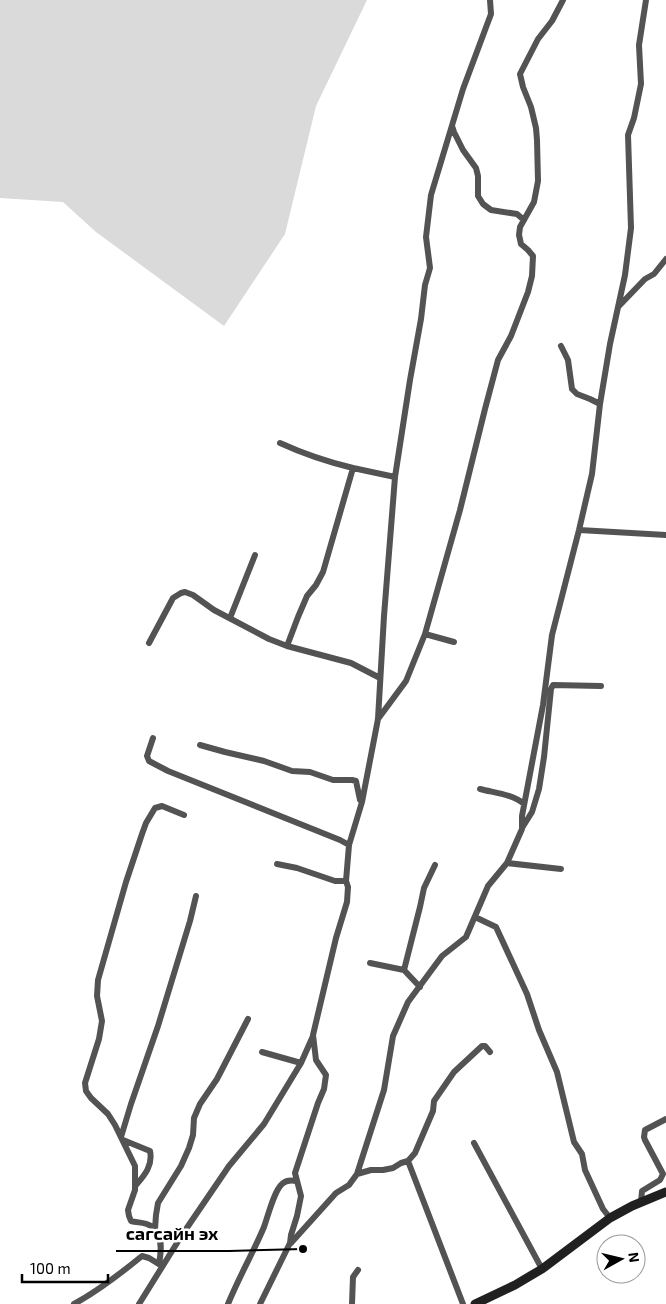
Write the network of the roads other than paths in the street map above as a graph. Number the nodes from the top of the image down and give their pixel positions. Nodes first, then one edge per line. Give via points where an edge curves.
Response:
1 (490, 0) edge
2 (563, 0) edge
3 (646, 0) edge
4 (452, 124) junction
5 (524, 220) junction
6 (666, 259) edge
7 (618, 307) junction
8 (561, 346) dead end
9 (600, 404) junction
10 (280, 443) dead end
11 (353, 468) junction
12 (395, 477) junction
13 (579, 530) junction
14 (666, 535) edge
15 (255, 556) dead end
16 (230, 618) junction
17 (424, 634) junction
18 (454, 642) dead end
19 (150, 643) dead end
20 (287, 646) junction
21 (380, 678) junction
22 (601, 686) dead end
23 (543, 705) junction
24 (547, 718) junction
25 (378, 719) junction
26 (153, 738) dead end
27 (200, 746) dead end
28 (480, 789) dead end
29 (362, 802) junction
30 (524, 804) junction
31 (184, 815) dead end
32 (522, 829) junction
33 (350, 845) junction
34 (507, 863) junction
35 (277, 864) dead end
36 (435, 865) dead end
37 (561, 870) dead end
38 (346, 881) junction
39 (196, 896) dead end
40 (476, 917) junction
41 (370, 963) dead end
42 (404, 970) junction
43 (420, 987) junction
44 (248, 1019) dead end
45 (314, 1035) junction
46 (262, 1052) dead end
47 (490, 1052) dead end
48 (301, 1063) junction
49 (666, 1119) edge
50 (122, 1138) junction
51 (474, 1143) dead end
52 (408, 1161) junction
53 (357, 1174) junction
54 (296, 1181) junction
55 (136, 1184) junction
56 (666, 1192) edge
57 (641, 1202) junction
58 (610, 1218) junction
59 (155, 1229) junction
60 (290, 1243) junction
61 (161, 1265) junction
62 (542, 1269) junction
63 (358, 1270) dead end
64 (74, 1304) edge
65 (139, 1304) edge
66 (228, 1304) edge
67 (260, 1304) edge
68 (352, 1304) edge
69 (463, 1304) edge
70 (475, 1304) edge

1 - 4 street via 490,14
2 - 5 street via 520,74 537,140 538,182 534,202
3 - 7 street via 639,46 641,84 628,135 631,228
4 - 5 street via 463,150 476,168 478,196 483,204 491,210 517,214
4 - 12 street via 431,195 426,237 430,268
5 - 17 street via 519,236 521,244 533,256 532,276 511,336 498,360
6 - 7 street
7 - 9 street
8 - 9 street via 568,360 572,389
9 - 13 street via 592,474
10 - 11 street
11 - 12 street
11 - 20 street via 323,572 307,596
12 - 21 street
13 - 14 street
13 - 23 street via 552,635
15 - 16 street
16 - 19 street via 193,595 180,593 173,598
16 - 20 street
17 - 18 street
17 - 25 street via 406,681
20 - 21 street via 351,663
21 - 25 street
22 - 24 street via 553,685
23 - 24 street
23 - 30 street
24 - 32 street via 539,788 532,812
25 - 29 street
26 - 33 street via 147,756 149,761
27 - 29 street via 292,771 310,772 333,780 352,780 356,782
28 - 30 street via 511,796
29 - 33 street
30 - 32 street
31 - 50 street via 162,806 155,808 146,823 98,980 102,1021 85,1084 86,1091 108,1114
32 - 34 street
33 - 38 street
34 - 37 street
34 - 40 street via 488,886
35 - 38 street via 335,882
36 - 42 street via 424,888
38 - 45 street via 347,902
39 - 50 street
40 - 43 street via 466,937 442,956
40 - 58 street via 496,927 527,994 557,1072 574,1142
41 - 42 street
42 - 43 street
43 - 53 street via 408,1002 393,1036 384,1090
44 - 59 street via 217,1079 200,1104 189,1148 158,1203
45 - 48 street
45 - 54 street via 316,1060 326,1076 295,1173
46 - 48 street
47 - 52 street via 482,1046 454,1072 434,1101 433,1111
48 - 61 street via 264,1124 229,1166
49 - 57 street via 645,1130 645,1140 663,1174 660,1180 642,1191
50 - 55 street via 135,1166
50 - 55 street via 150,1151 151,1164
51 - 62 street
52 - 53 street via 393,1168
52 - 69 street
53 - 60 street
54 - 60 street via 301,1196
54 - 66 street via 282,1184 277,1191
55 - 59 street via 129,1216
56 - 57 main road
57 - 58 main road
58 - 62 main road
59 - 61 street via 159,1236
60 - 67 street
61 - 64 street via 142,1256
61 - 65 street
62 - 70 main road
63 - 68 street via 353,1276

